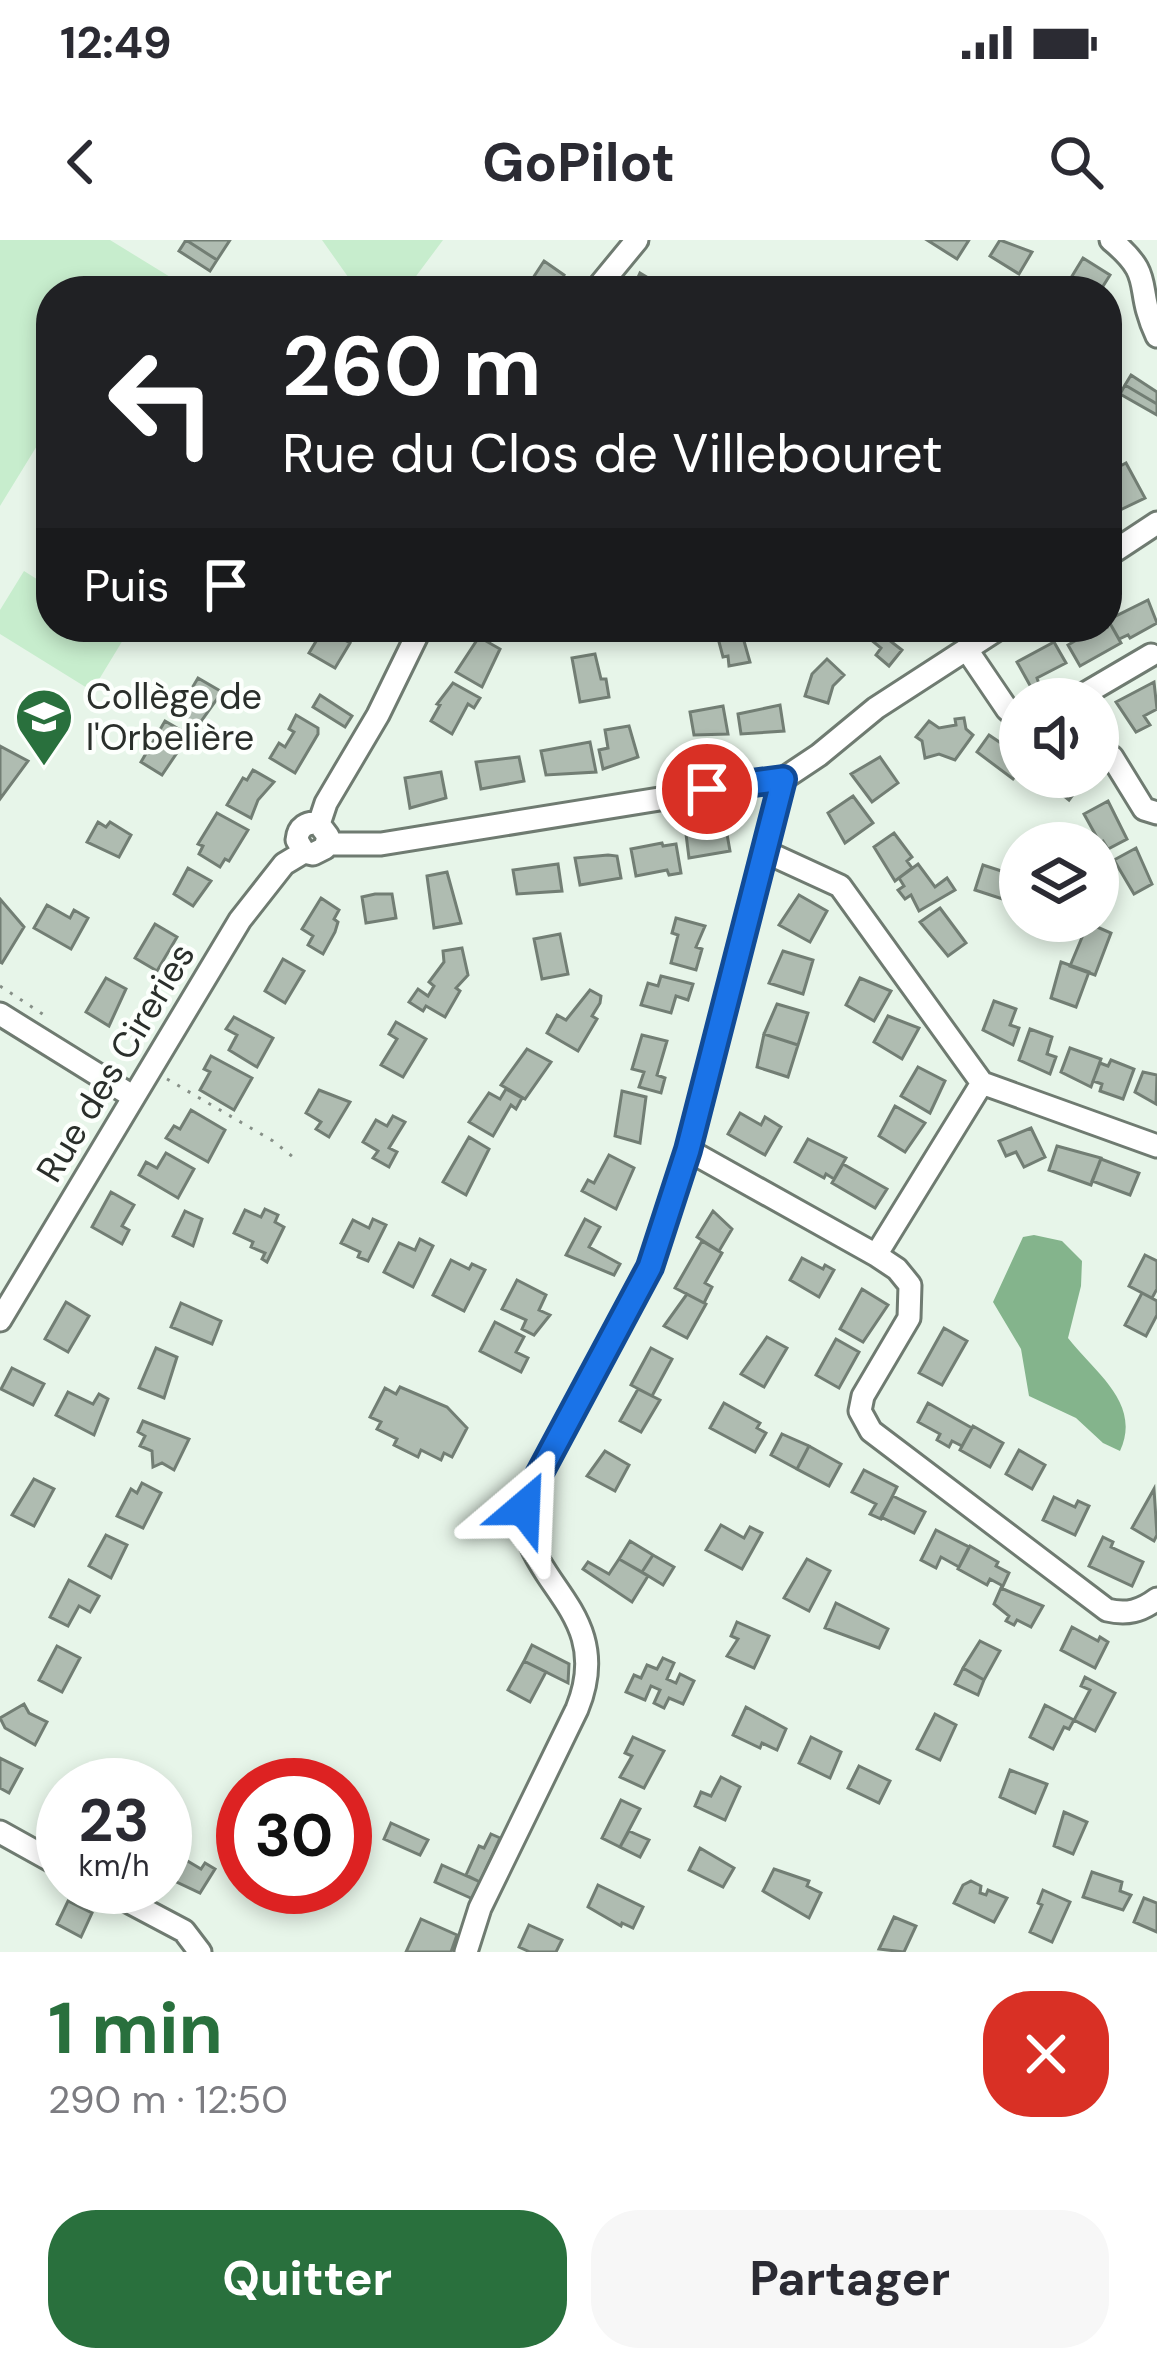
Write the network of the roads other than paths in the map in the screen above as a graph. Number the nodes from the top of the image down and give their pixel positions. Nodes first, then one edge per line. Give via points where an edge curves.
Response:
1 (1111, 240) edge
2 (625, 243) edge
3 (604, 276) edge
4 (1157, 336) edge
5 (1157, 523) edge
6 (1122, 546) edge
7 (414, 642) edge
8 (979, 642) edge
9 (967, 650) junction
10 (1151, 655) dead end
11 (1112, 678) edge
12 (999, 697) edge
13 (1119, 768) edge
14 (783, 779) junction
15 (1157, 813) edge
16 (323, 834) junction
17 (766, 852) junction
18 (0, 1014) edge
19 (982, 1083) junction
20 (132, 1096) junction
21 (1157, 1145) edge
22 (688, 1150) junction
23 (876, 1255) junction
24 (0, 1321) edge
25 (1157, 1599) edge
26 (0, 1832) edge
27 (36, 1852) edge
28 (152, 1914) edge
29 (200, 1952) edge
30 (466, 1952) edge

1 - 4 street via 1148,271
2 - 3 street
5 - 6 street
7 - 16 street via 326,803
8 - 9 street
9 - 12 street
9 - 14 street
10 - 11 street
13 - 15 street via 1144,809
14 - 16 street via 380,844
14 - 17 street
16 - 20 street, Rue des Cireries via 317,853 284,864 240,920
17 - 19 street via 840,886
17 - 22 street
18 - 20 street
19 - 21 street
19 - 23 street
20 - 24 street, Rue des Cireries
22 - 23 street
22 - 30 street via 635,1300 528,1495 529,1546 576,1616 588,1673
23 - 25 street via 910,1285 912,1300 863,1396 871,1431 1107,1610 1144,1609
26 - 27 street
28 - 29 street via 184,1931

